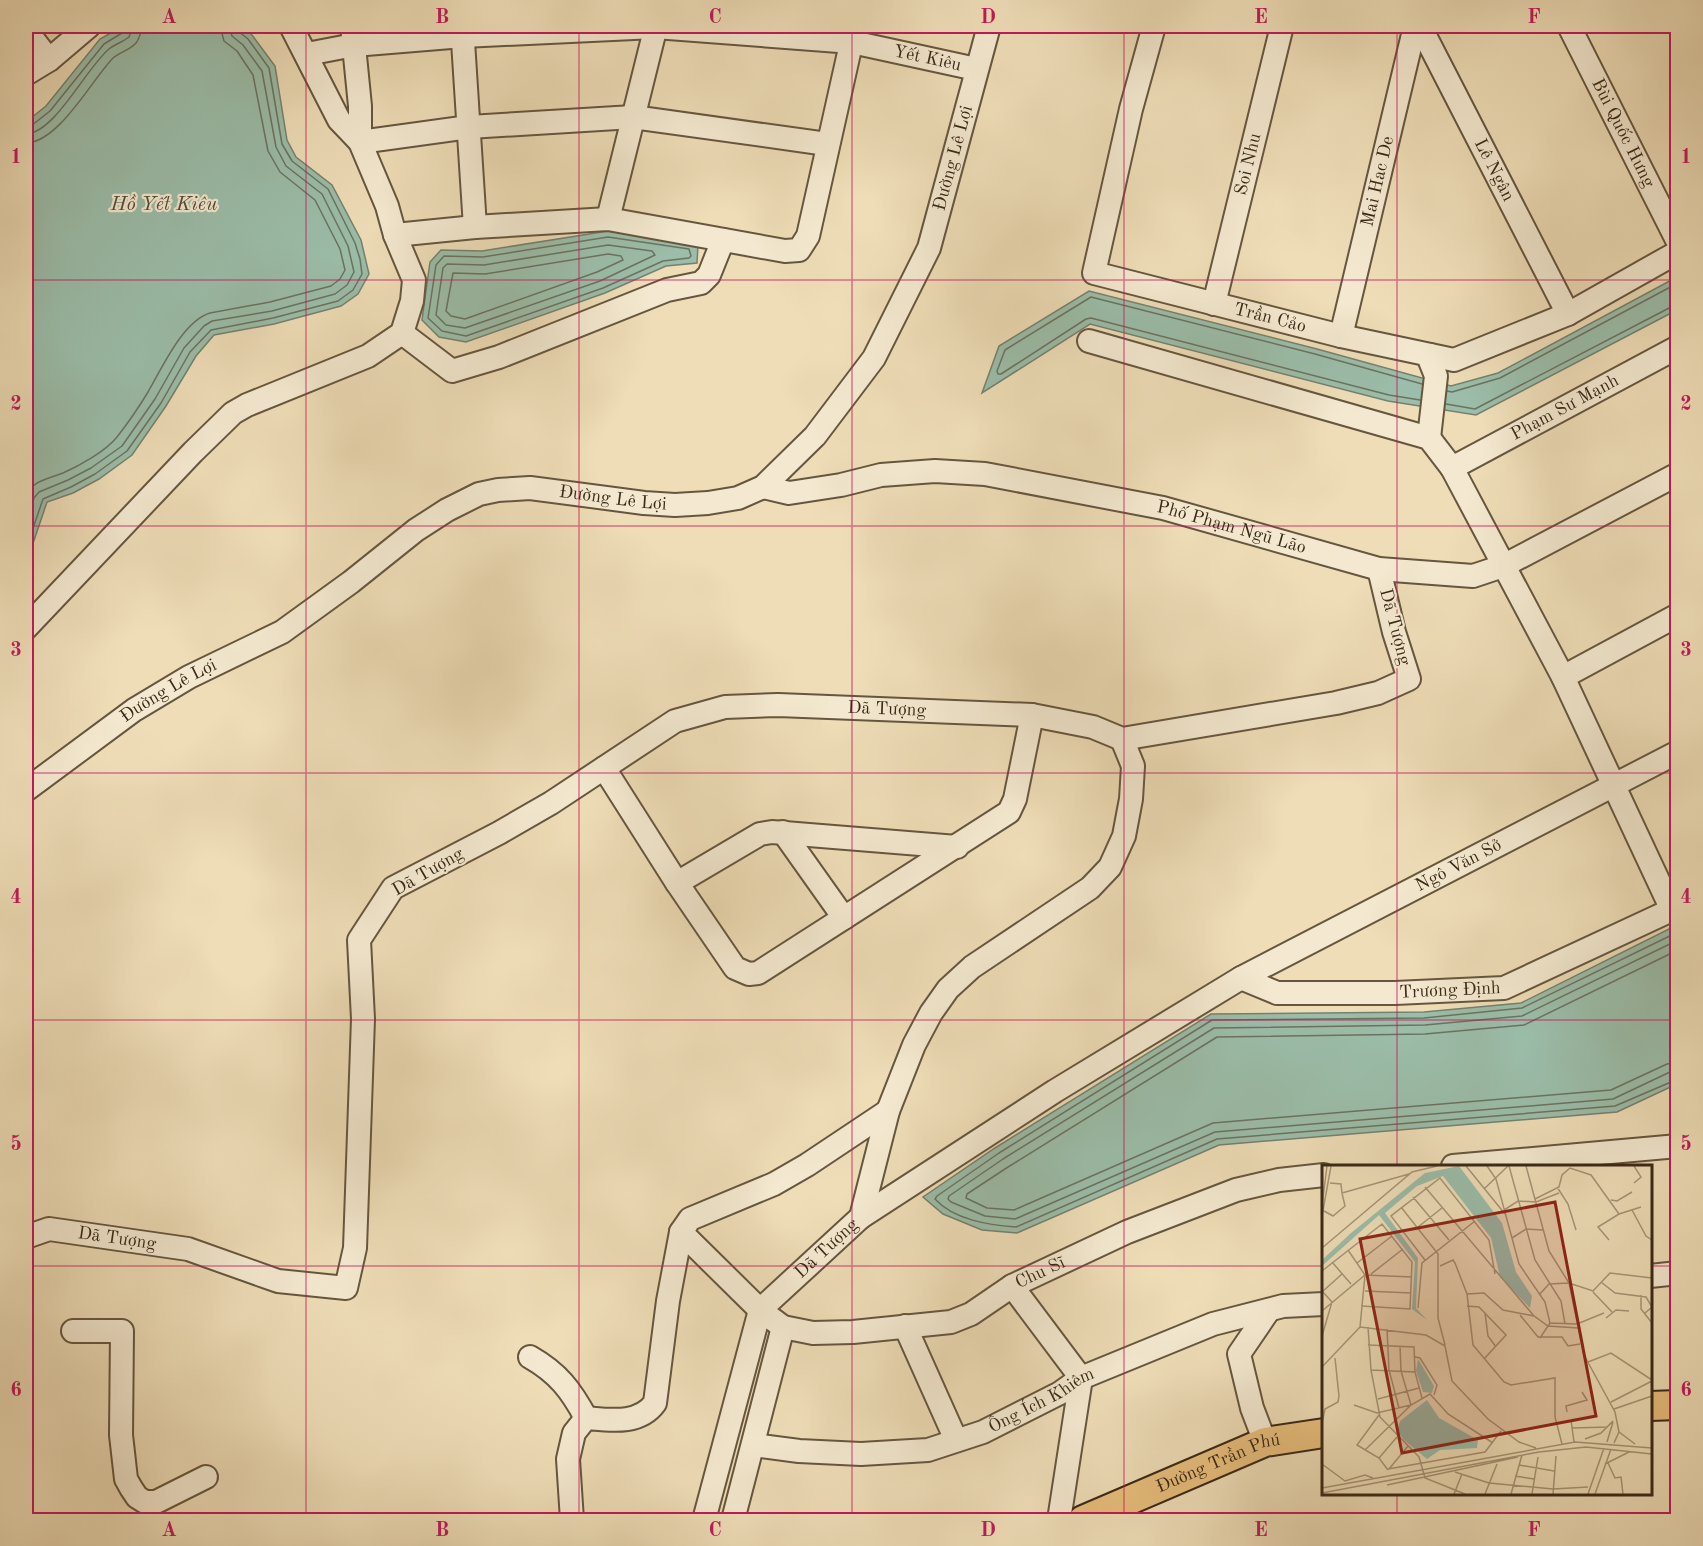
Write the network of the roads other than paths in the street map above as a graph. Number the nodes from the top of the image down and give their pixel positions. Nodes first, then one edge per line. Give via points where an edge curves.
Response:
1 (89, 26) edge
2 (291, 26) edge
3 (655, 26) edge
4 (989, 26) edge
5 (1154, 26) edge
6 (1282, 26) edge
7 (1415, 26) edge
8 (1420, 26) edge
9 (1569, 26) edge
10 (572, 28) edge
11 (26, 30) edge
12 (463, 31) edge
13 (853, 34) edge
14 (353, 35) edge
15 (307, 54) junction
16 (49, 60) junction
17 (976, 69) junction
18 (26, 74) edge
19 (633, 117) junction
20 (469, 127) junction
21 (360, 141) junction
22 (827, 144) junction
23 (608, 219) junction
24 (475, 227) junction
25 (395, 235) junction
26 (723, 240) junction
27 (1677, 242) edge
28 (1677, 252) edge
29 (1215, 304) junction
30 (1568, 314) junction
31 (402, 333) junction
32 (1341, 336) junction
33 (1089, 341) dead end
34 (1677, 347) edge
35 (1433, 366) junction
36 (1430, 432) junction
37 (1452, 468) junction
38 (1677, 474) edge
39 (763, 487) junction
40 (1503, 566) junction
41 (1379, 569) junction
42 (1677, 615) edge
43 (26, 628) edge
44 (1563, 677) junction
45 (1032, 715) junction
46 (1122, 739) junction
47 (1677, 752) edge
48 (604, 768) junction
49 (1614, 786) junction
50 (26, 790) edge
51 (783, 832) junction
52 (957, 847) junction
53 (677, 883) junction
54 (1675, 908) edge
55 (844, 918) junction
56 (1241, 978) junction
57 (888, 1111) junction
58 (1677, 1146) edge
59 (1498, 1165) edge
60 (1322, 1175) edge
61 (861, 1217) junction
62 (681, 1232) junction
63 (26, 1237) edge
64 (1677, 1273) edge
65 (1652, 1276) edge
66 (1012, 1286) junction
67 (1322, 1304) edge
68 (760, 1310) junction
69 (1269, 1310) junction
70 (905, 1326) junction
71 (783, 1327) junction
72 (74, 1331) dead end
73 (530, 1357) dead end
74 (1081, 1378) junction
75 (1677, 1405) edge
76 (1652, 1406) edge
77 (586, 1418) junction
78 (1322, 1432) edge
79 (956, 1440) junction
80 (1265, 1442) junction
81 (753, 1445) junction
82 (206, 1477) dead end
83 (152, 1511) edge
84 (572, 1521) edge
85 (704, 1521) edge
86 (733, 1521) edge
87 (1059, 1521) edge
88 (1083, 1521) edge

1 - 16 street
2 - 15 street
3 - 10 street, Yết Kiêu
3 - 13 street, Yết Kiêu
3 - 19 street
4 - 17 street, Đường Lê Lợi
5 - 29 street, Trần Cảo via 1094,273
6 - 29 street, Soi Nhu
7 - 32 street, Mai Hac De
8 - 30 street, Lê Ngân
9 - 27 street, Bùi Quốc Hưng
10 - 12 street, Yết Kiêu
11 - 16 street
12 - 14 street, Yết Kiêu
12 - 20 street
13 - 17 street, Yết Kiêu
13 - 22 street
14 - 15 street, Yết Kiêu
14 - 21 street
15 - 21 street via 339,120
16 - 18 street
17 - 39 street, Đường Lê Lợi via 929,248 874,358 815,436
19 - 20 street
19 - 22 street
19 - 23 street
20 - 21 street
20 - 24 street
21 - 25 street
22 - 26 street via 808,236 800,250
23 - 24 street
23 - 26 street
24 - 25 street
25 - 31 street via 414,280
26 - 31 street via 709,275 700,283 667,290 469,367 452,371
28 - 30 street, Trần Cảo
29 - 32 street, Trần Cảo
30 - 35 street, Trần Cảo
31 - 43 street via 368,356 233,413
32 - 35 street, Trần Cảo
33 - 36 street
34 - 37 street, Phạm Sư Mạnh
35 - 36 street
36 - 37 street
37 - 40 street
38 - 40 street, Phố Phạm Ngũ Lão
39 - 41 street, Phố Phạm Ngũ Lão via 789,493 881,475 934,471 985,474 1163,508
39 - 50 street, Đường Lê Lợi via 738,498 675,505 530,488 479,494 416,530 282,632 189,677 135,710
40 - 41 street, Phố Phạm Ngũ Lão via 1473,576
40 - 44 street
41 - 46 street, Dã Tượng via 1409,679 1378,693 1336,703
42 - 44 street
44 - 49 street
45 - 46 street, Dã Tượng via 1093,726
45 - 48 street, Dã Tượng via 778,705 724,707 675,721
45 - 52 street via 1009,812
46 - 57 street, Dã Tượng via 1133,766 1131,800 1124,836 1110,867 1090,888 972,967 948,989 914,1046
47 - 49 street, Ngô Văn Sở
48 - 53 street
48 - 63 street, Dã Tượng via 500,833 393,888 359,940 363,1019 355,1248 346,1288 278,1281 188,1249 49,1229
49 - 54 street
49 - 56 street, Ngô Văn Sở
51 - 52 street
51 - 53 street via 760,834
51 - 55 street
52 - 55 street
53 - 55 street via 735,968 749,974 758,973
54 - 56 street, Trương Định via 1504,988 1277,993
56 - 61 street, Ngô Văn Sở via 1055,1091
57 - 61 street, Dã Tượng
57 - 62 street via 774,1184 690,1219
58 - 59 street
60 - 66 street, Chu Sĩ via 1236,1190 1127,1232
61 - 68 street, Dã Tượng
62 - 68 street, Chu Sĩ
62 - 77 street via 655,1403 648,1412 622,1420
64 - 65 street
66 - 70 street, Chu Sĩ via 971,1314 951,1322
66 - 74 street
67 - 69 street, Ông Ích Khiêm
68 - 71 street, Chu Sĩ
68 - 85 street
69 - 74 street, Ông Ích Khiêm via 1213,1323
69 - 80 street via 1239,1354
70 - 71 street, Chu Sĩ via 835,1334
70 - 79 street
71 - 81 street
72 - 83 street via 122,1331 121,1434 126,1479
73 - 77 street via 561,1380
74 - 79 street, Ông Ích Khiêm via 1060,1393 983,1432
74 - 87 street
75 - 76 main road
77 - 84 street via 574,1433 568,1459
78 - 80 main road, Đường Trần Phú
79 - 81 street, Ông Ích Khiêm via 928,1450 861,1454
80 - 88 main road, Đường Trần Phú
81 - 86 street
82 - 83 street

